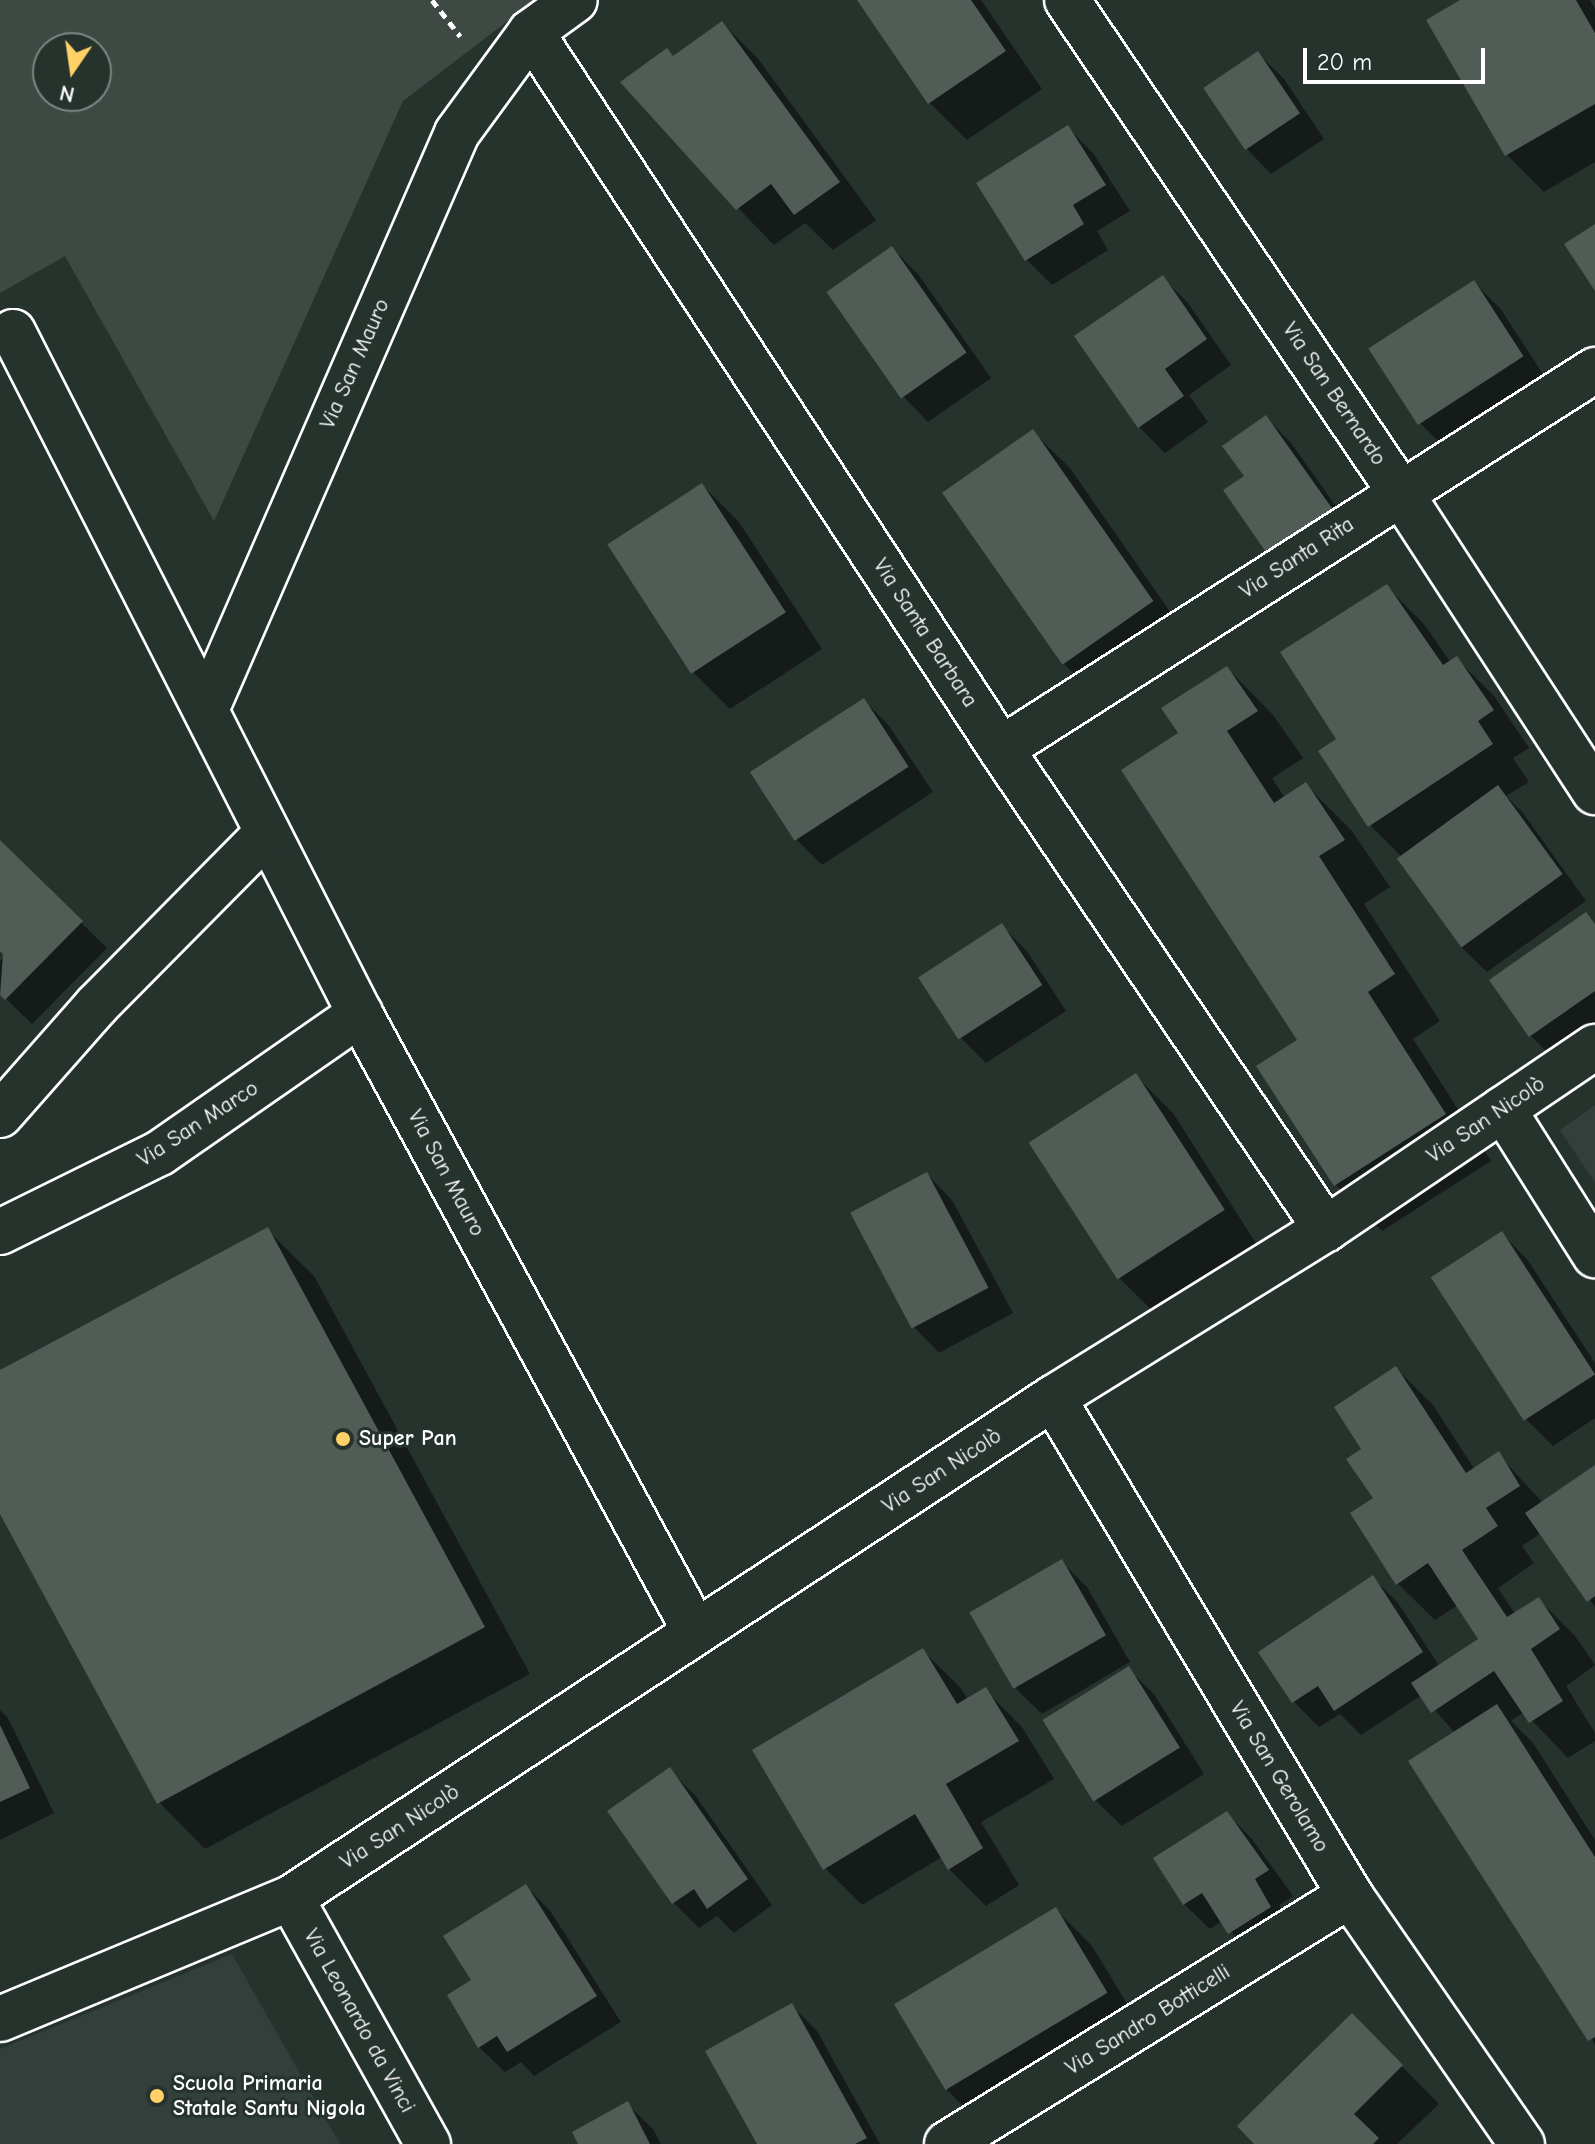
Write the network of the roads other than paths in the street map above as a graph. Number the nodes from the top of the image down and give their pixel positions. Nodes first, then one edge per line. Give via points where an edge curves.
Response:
1 (575, 0) edge
2 (1067, 0) edge
3 (531, 32) junction
4 (13, 332) dead end
5 (1595, 370) edge
6 (1400, 492) junction
7 (206, 710) junction
8 (1001, 749) junction
9 (1595, 792) edge
10 (267, 833) junction
11 (360, 1014) junction
12 (1595, 1047) edge
13 (1503, 1109) junction
14 (0, 1115) edge
15 (9, 1215) edge
16 (1326, 1229) junction
17 (1595, 1255) edge
18 (1053, 1398) junction
19 (695, 1631) junction
20 (1350, 1895) junction
21 (291, 1898) junction
22 (0, 2019) edge
23 (428, 2144) edge
24 (947, 2144) edge
25 (1522, 2144) edge

1 - 3 street, Via San Mauro
2 - 6 street, Via San Bernardo
3 - 7 street, Via San Mauro via 457,133
3 - 8 street, Via Santa Barbara
4 - 7 street, Via San Mauro
5 - 6 street, Via Santa Rita
6 - 8 street, Via Santa Rita
6 - 9 street, Via San Bernardo
7 - 10 street, Via San Mauro
8 - 16 street, Via Santa Barbara
10 - 11 street, Via San Mauro
10 - 14 street via 97,1005
11 - 15 street, Via San Marco via 160,1153
11 - 19 street, Via San Mauro
12 - 13 street, Via San Nicolò
13 - 16 street, Via San Nicolò
13 - 17 street
16 - 18 street, Via San Nicolò
18 - 19 street, Via San Nicolò
18 - 20 street, Via San Gerolamo
19 - 21 street, Via San Nicolò
20 - 24 street, Via Sandro Botticelli
20 - 25 street, Via San Gerolamo
21 - 22 street, Via San Nicolò
21 - 23 street, Via Leonardo da Vinci

